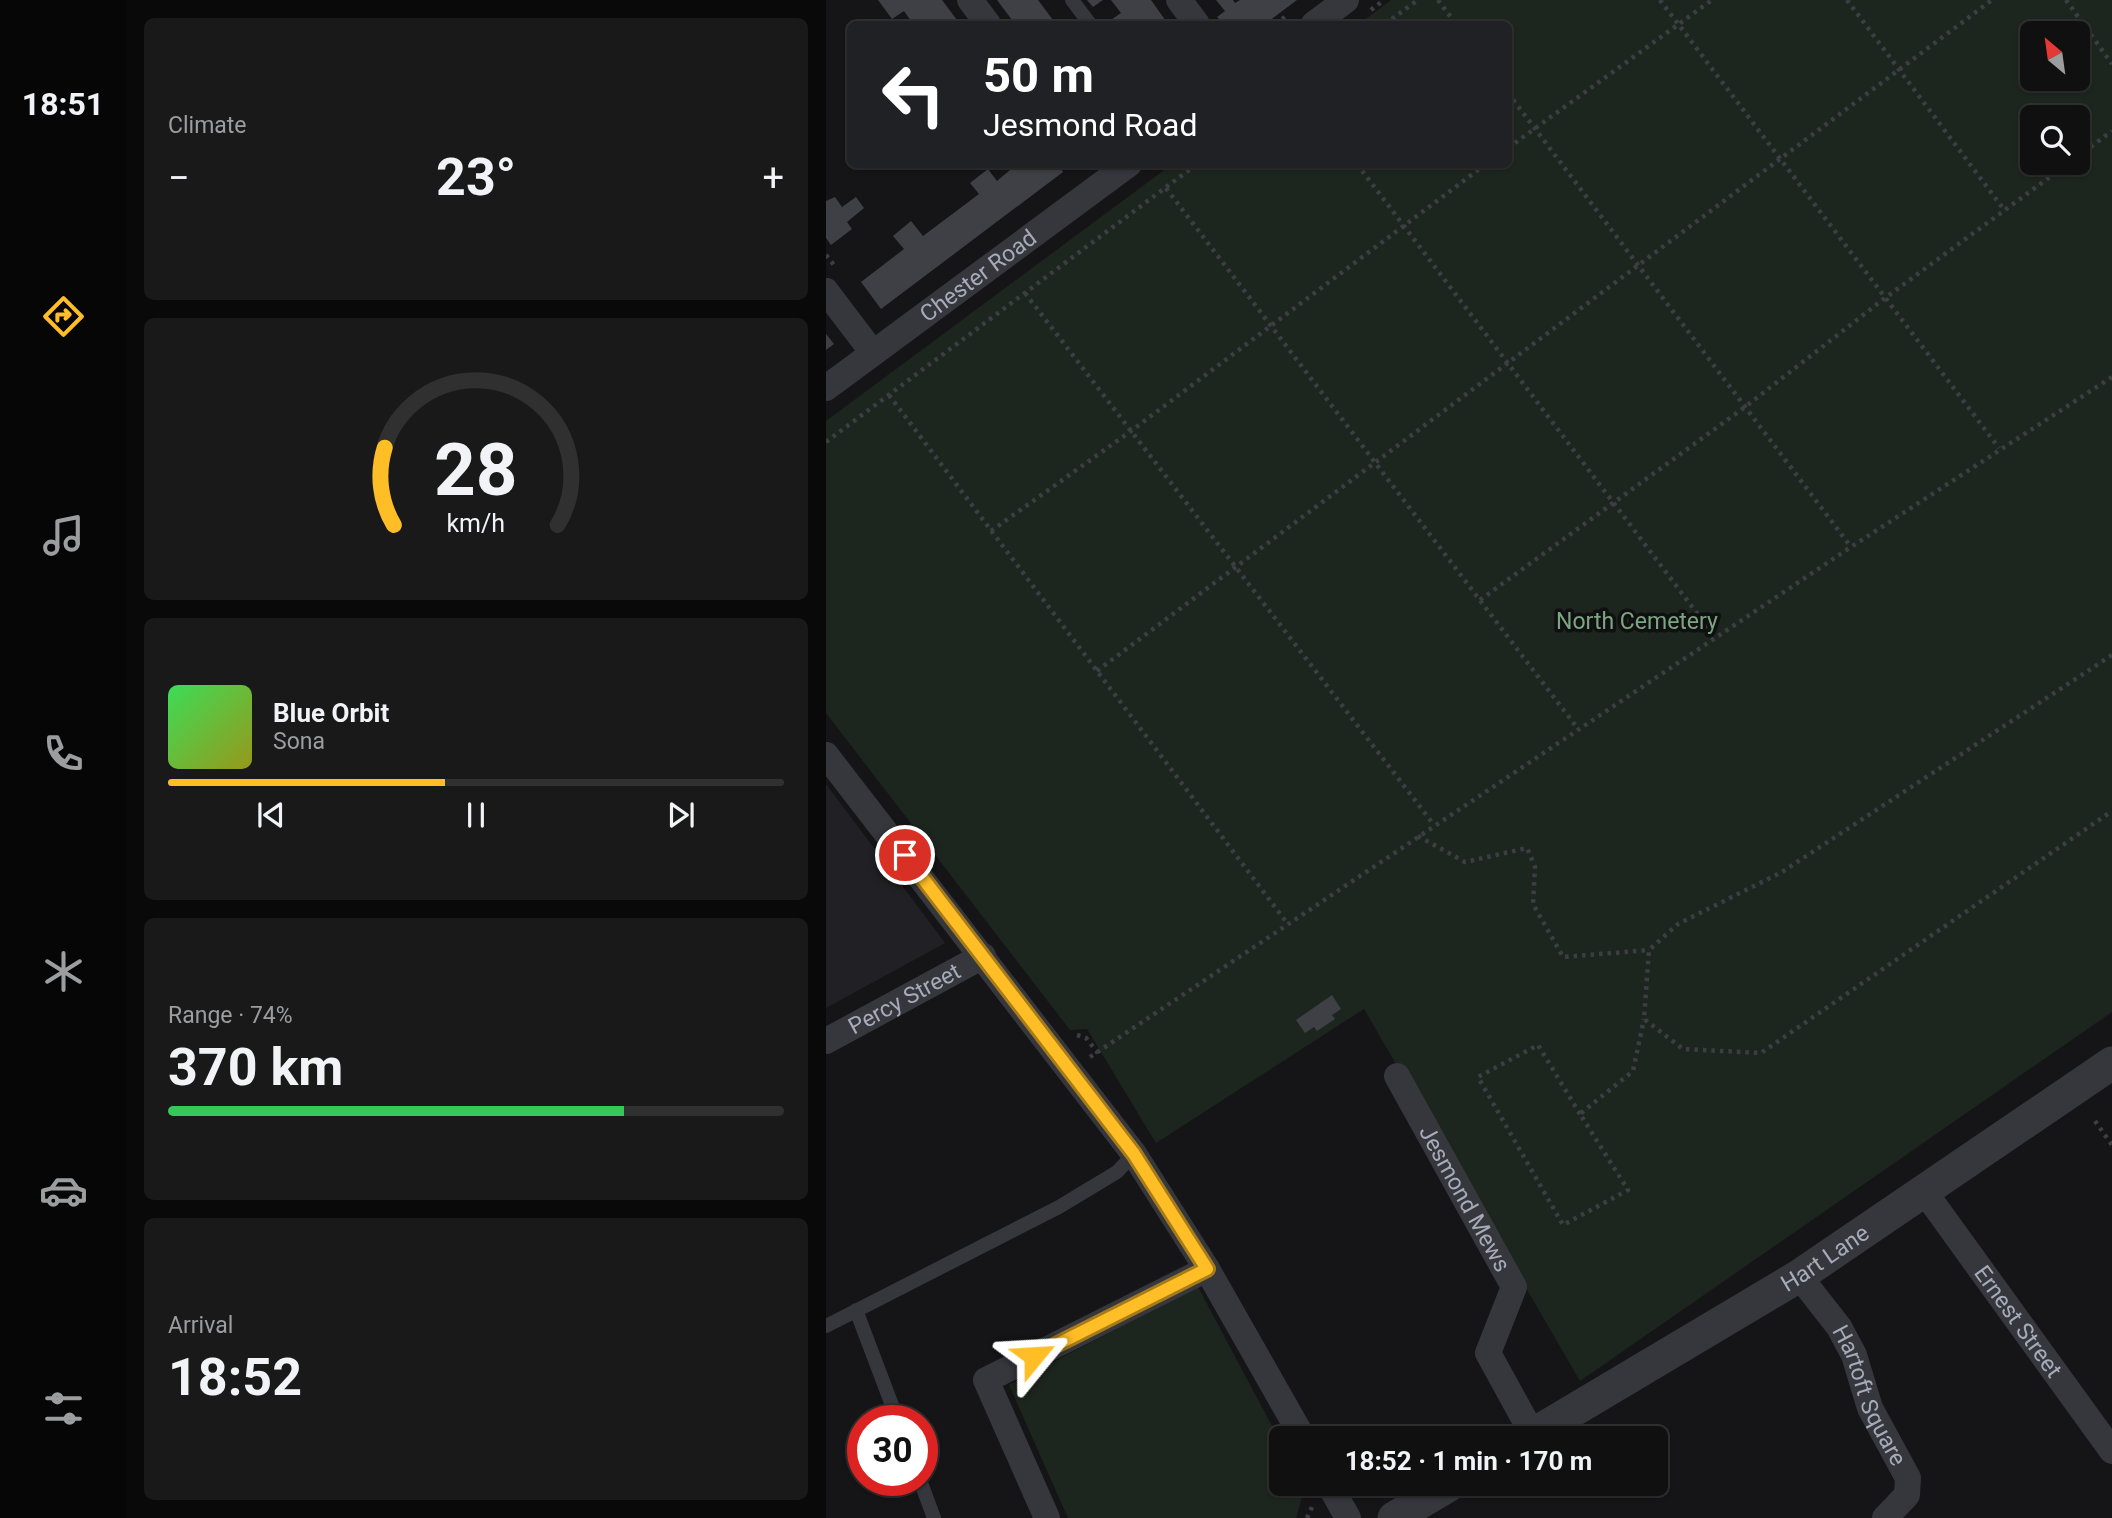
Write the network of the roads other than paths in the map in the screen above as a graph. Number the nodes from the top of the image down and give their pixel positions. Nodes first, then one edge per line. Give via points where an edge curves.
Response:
1 (970, 0) edge
2 (1072, 0) edge
3 (1179, 0) edge
4 (1346, 0) edge
5 (986, 21) edge
6 (1088, 21) edge
7 (1195, 21) edge
8 (1318, 21) edge
9 (1099, 173) edge
10 (826, 291) edge
11 (873, 353) junction
12 (826, 388) edge
13 (826, 755) edge
14 (984, 956) junction
15 (826, 1041) edge
16 (2112, 1063) edge
17 (1397, 1076) dead end
18 (1134, 1154) junction
19 (1924, 1191) junction
20 (1207, 1269) junction
21 (1799, 1276) junction
22 (856, 1310) junction
23 (826, 1326) edge
24 (892, 1405) edge
25 (1296, 1426) edge
26 (1524, 1426) edge
27 (1548, 1426) edge
28 (2112, 1451) edge
29 (926, 1496) edge
30 (1336, 1496) edge
31 (1431, 1496) edge
32 (934, 1518) edge
33 (1047, 1518) edge
34 (1348, 1518) edge
35 (1394, 1518) edge
36 (1885, 1518) edge

1 - 5 street
2 - 6 lane
3 - 7 street
4 - 8 street
9 - 11 street, Chester Road
10 - 11 street
11 - 12 street, Chester Road
13 - 14 street
14 - 15 street, Percy Street
14 - 18 street
16 - 19 street, Hart Lane
17 - 26 street, Jesmond Mews via 1514,1287 1488,1353
18 - 20 street
18 - 22 lane via 1117,1172 1059,1207
19 - 21 street, Hart Lane
19 - 28 street, Ernest Street
20 - 25 street
20 - 33 street via 986,1380
21 - 27 street, Hart Lane
21 - 36 street, Hartoft Square via 1844,1336 1870,1408 1908,1478 1907,1495
22 - 23 lane
22 - 24 lane
29 - 32 lane
30 - 34 street
31 - 35 street

